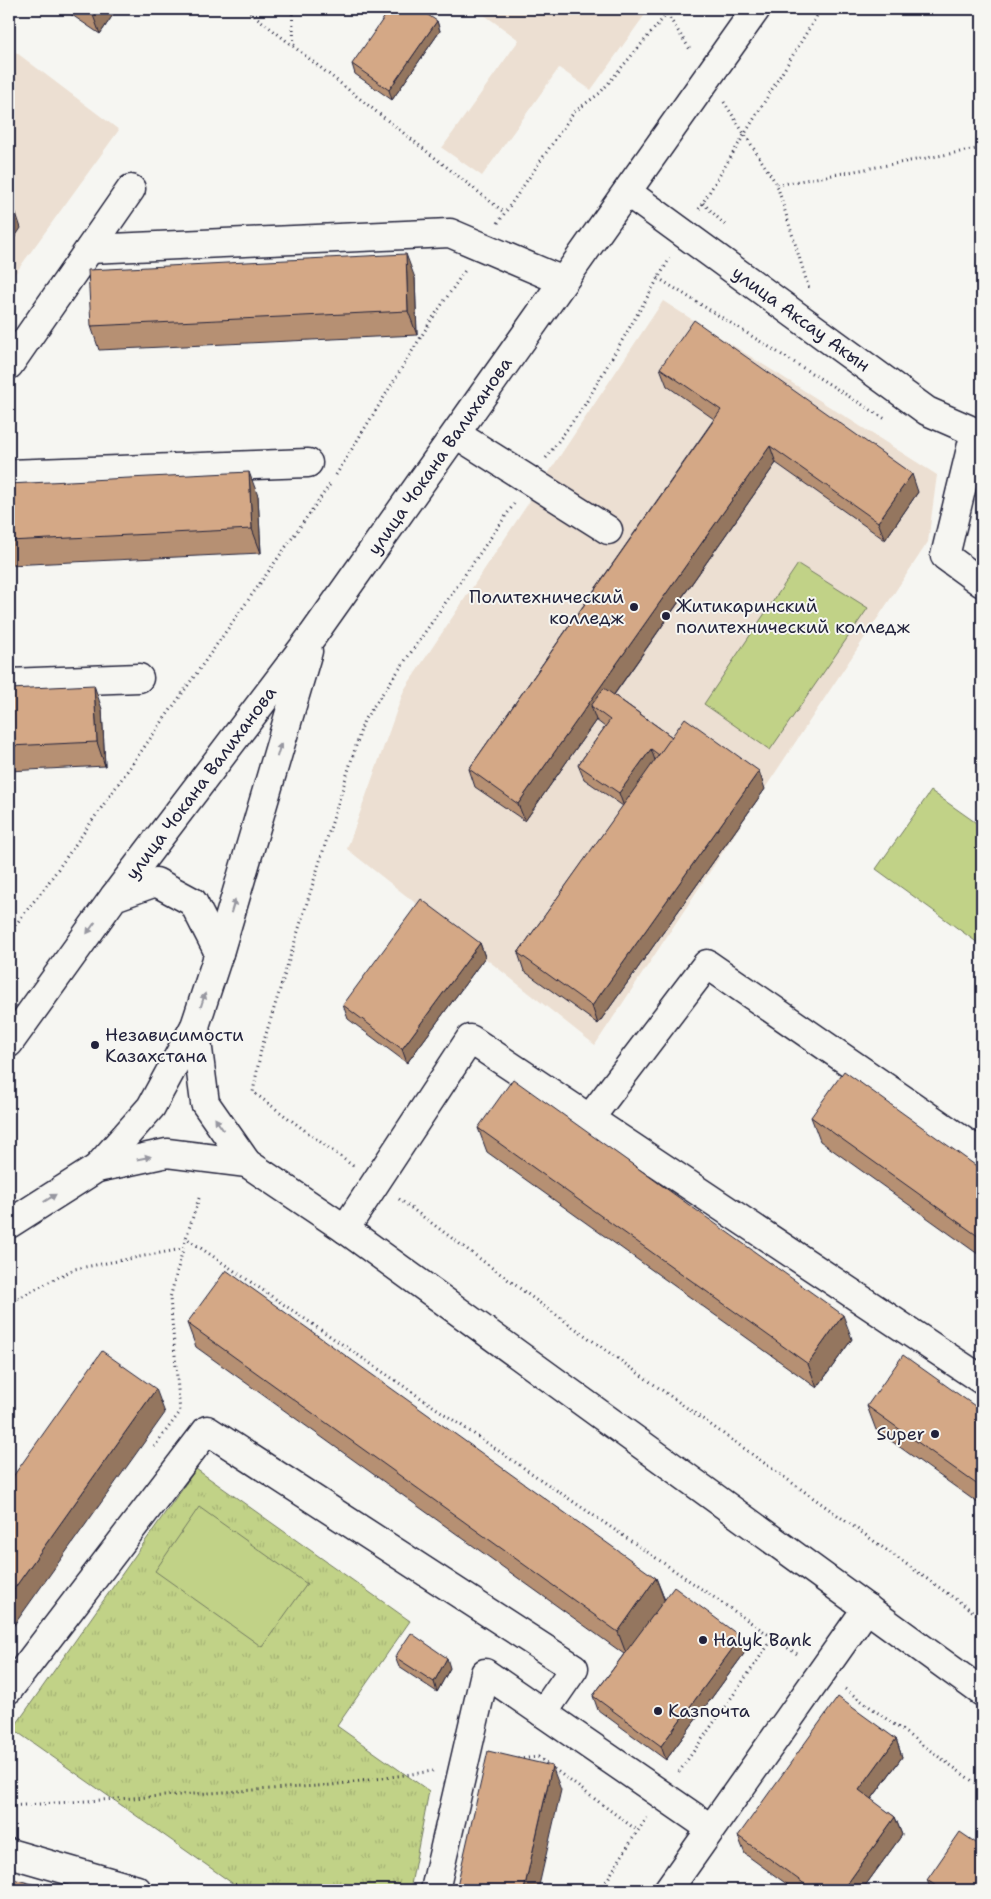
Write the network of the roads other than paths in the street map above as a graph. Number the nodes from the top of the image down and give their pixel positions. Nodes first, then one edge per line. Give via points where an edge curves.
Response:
1 (756, 9) edge
2 (131, 189) dead end
3 (626, 192) junction
4 (90, 249) junction
5 (563, 282) junction
6 (9, 365) edge
7 (978, 433) edge
8 (456, 434) junction
9 (308, 464) dead end
10 (9, 474) edge
11 (608, 530) dead end
12 (982, 583) edge
13 (313, 635) junction
14 (140, 678) dead end
15 (9, 683) edge
16 (114, 897) junction
17 (219, 952) junction
18 (195, 1026) junction
19 (13, 1028) edge
20 (590, 1118) junction
21 (982, 1154) edge
22 (247, 1163) junction
23 (97, 1168) junction
24 (9, 1224) edge
25 (345, 1229) junction
26 (982, 1380) edge
27 (866, 1608) junction
28 (9, 1688) edge
29 (982, 1692) edge
30 (543, 1712) junction
31 (710, 1828) junction
32 (9, 1853) edge
33 (137, 1890) edge
34 (435, 1890) edge
35 (668, 1890) edge

1 - 3 street, улица Чокана Валиханова
2 - 4 street
3 - 5 street, улица Чокана Валиханова
3 - 7 street, улица Аксау Акын via 927,411
4 - 5 street via 450,233
4 - 6 street
5 - 8 street, улица Чокана Валиханова
7 - 12 street via 945,556
8 - 11 street
8 - 13 street, улица Чокана Валиханова
9 - 10 street
13 - 16 street, улица Чокана Валиханова
17 -> 13 street
14 - 15 street
16 - 17 street via 156,882 193,902
16 -> 19 street, улица Чокана Валиханова
18 -> 17 street
22 -> 18 street via 204,1102
18 - 23 street via 151,1107
20 - 21 street via 707,964
20 - 25 street via 470,1038
20 - 26 street
23 -> 22 street via 167,1153
22 - 25 street
24 -> 23 street
25 - 27 street
27 - 29 street
27 - 31 street
28 - 30 street via 207,1430 574,1668
30 - 31 street
30 - 34 street via 485,1673
31 - 35 street
32 - 33 street

